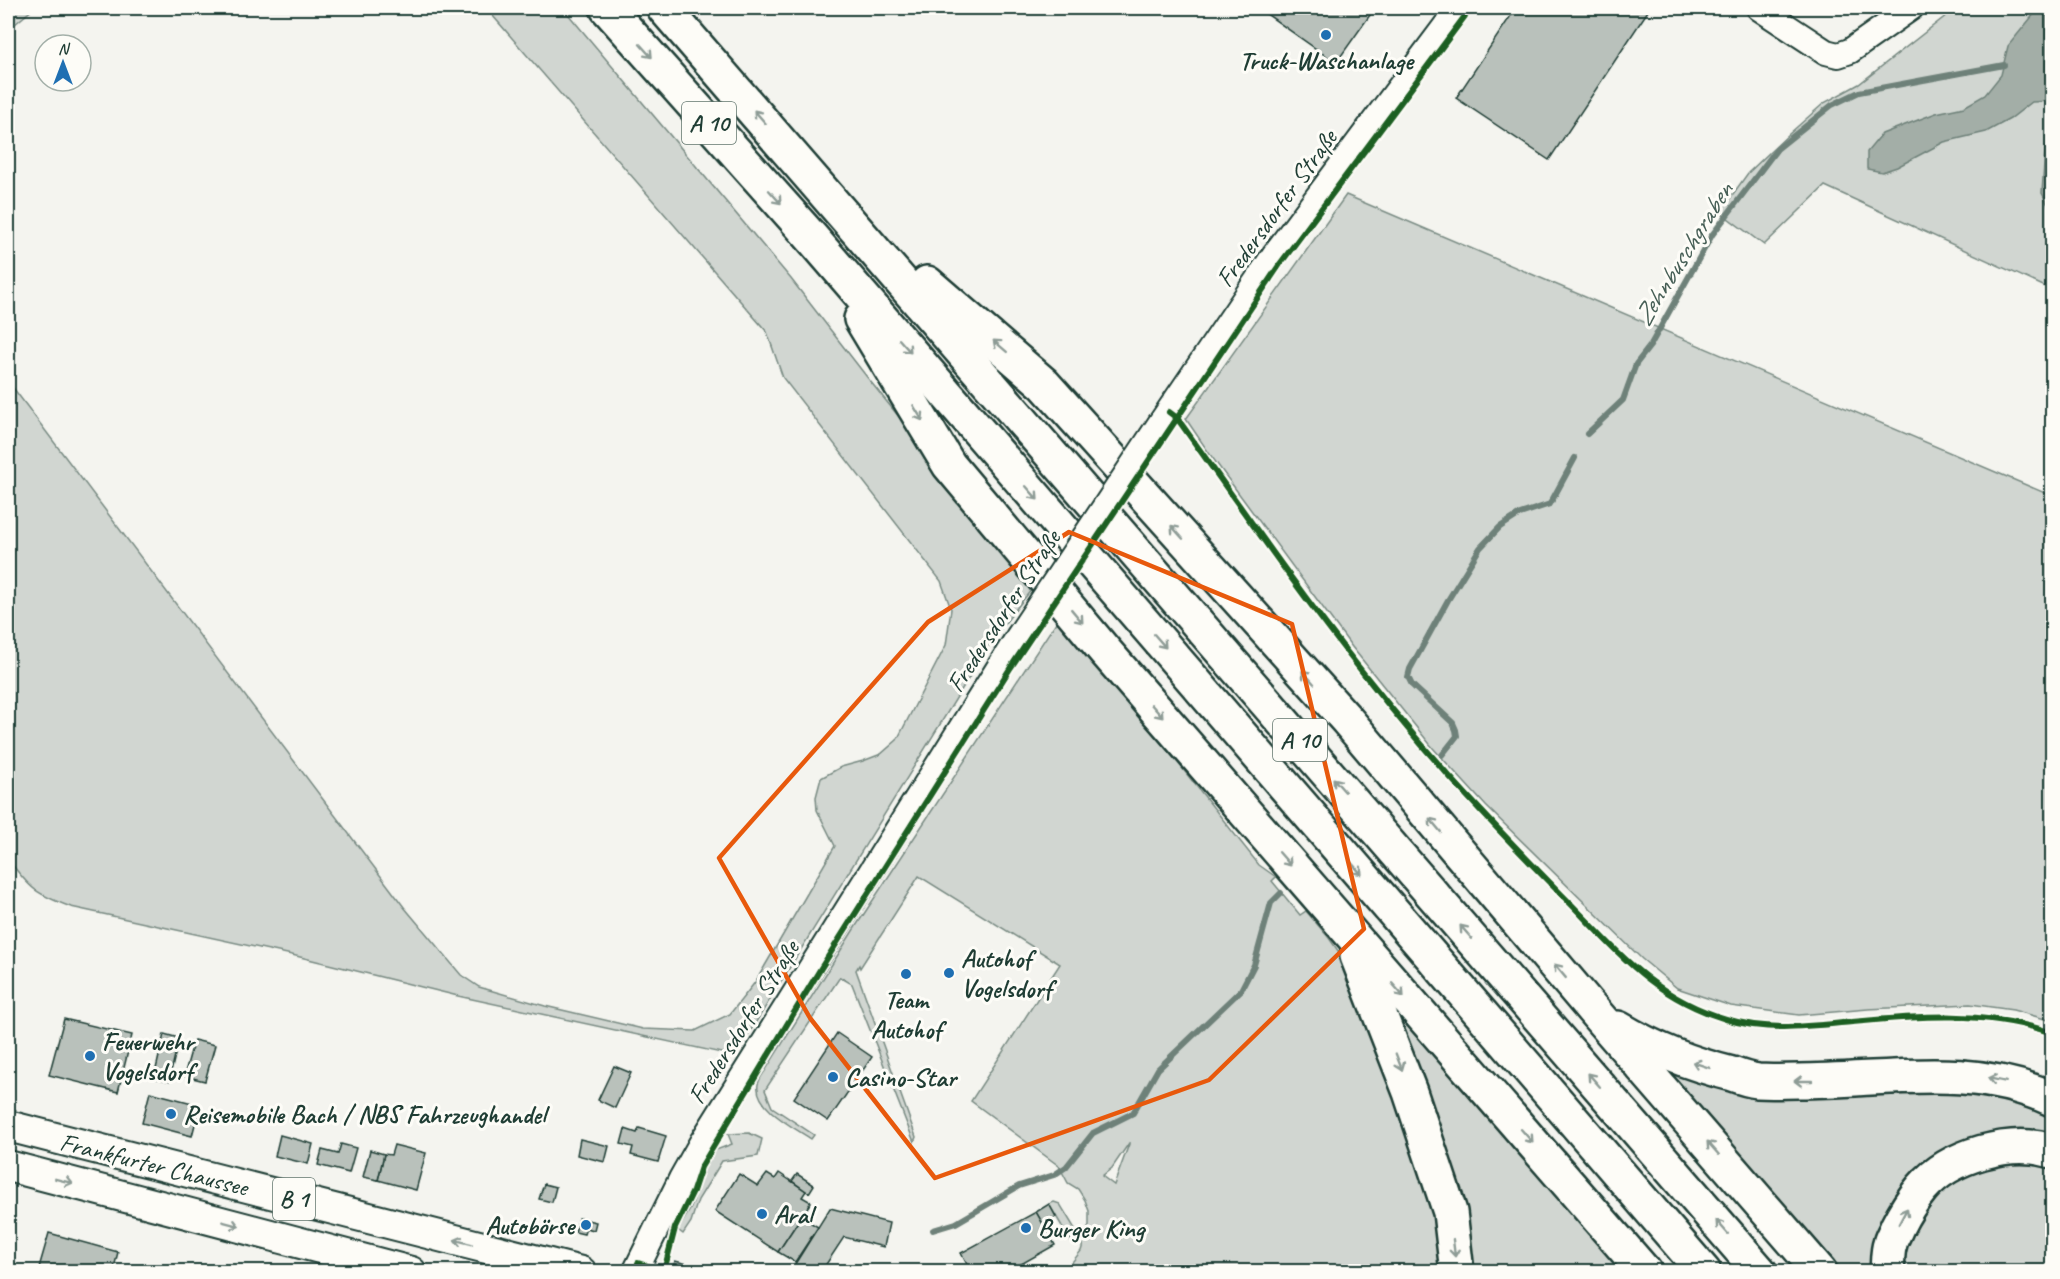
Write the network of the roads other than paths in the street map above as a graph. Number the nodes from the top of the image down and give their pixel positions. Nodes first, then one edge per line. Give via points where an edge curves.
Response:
1 (607, 8) edge
2 (664, 8) edge
3 (1459, 8) edge
4 (1759, 8) edge
5 (1911, 8) edge
6 (840, 208) junction
7 (812, 238) junction
8 (1346, 930) junction
9 (1598, 1016) junction
10 (2052, 1099) edge
11 (8, 1126) edge
12 (2052, 1151) edge
13 (8, 1166) edge
14 (411, 1272) edge
15 (581, 1272) edge
16 (635, 1272) edge
17 (1457, 1272) edge
18 (1645, 1272) edge
19 (1704, 1272) edge
20 (1760, 1272) edge
21 (1820, 1272) edge
22 (1887, 1272) edge

1 -> 7 highway, A 10
6 -> 2 highway, A 10
3 - 16 street, Fredersdorfer Straße, bridge via 1274,255 1018,637 703,1140
4 - 5 street via 1826,52 1838,55 1850,51
9 -> 6 highway via 1347,720 1044,384
20 -> 6 highway, A 10
7 -> 8 highway via 949,465
7 -> 19 highway, A 10
8 -> 17 highway via 1410,1092 1450,1212
8 -> 18 highway
10 -> 9 highway via 1989,1078 1955,1075 1757,1081 1674,1056
21 -> 9 highway
15 -> 11 main road, Frankfurter Chaussee / B 1
22 -> 12 highway via 1890,1244 1905,1212 1923,1187 1945,1169 1973,1155 2012,1146
13 -> 14 main road, Frankfurter Chaussee / B 1

